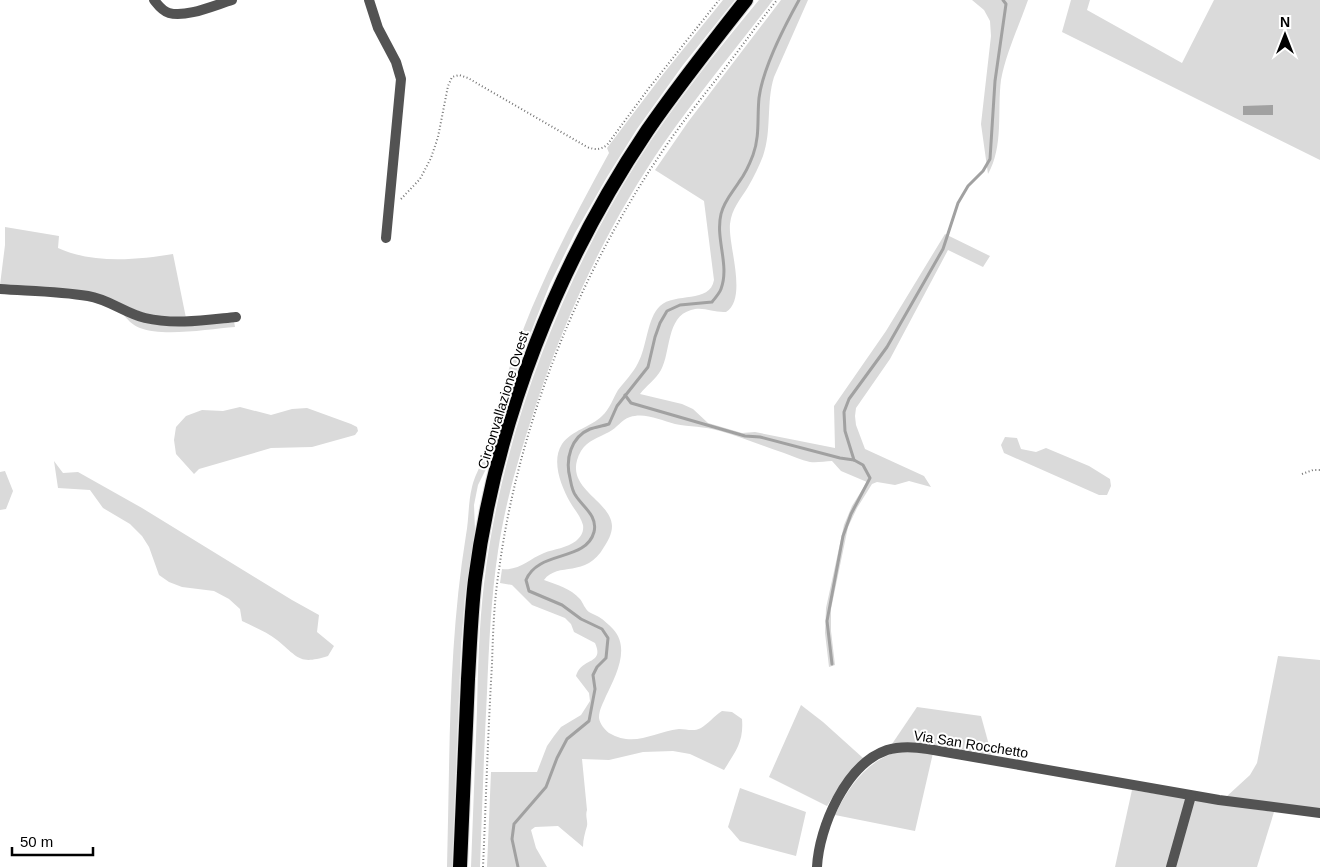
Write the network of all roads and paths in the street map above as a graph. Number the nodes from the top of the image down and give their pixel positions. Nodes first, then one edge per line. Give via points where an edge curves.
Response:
1 (154, 0) edge
2 (232, 0) edge
3 (369, 0) edge
4 (719, 0) edge
5 (746, 0) edge
6 (777, 0) edge
7 (388, 211) junction
8 (386, 238) dead end
9 (0, 289) edge
10 (236, 317) dead end
11 (1320, 470) edge
12 (1302, 474) dead end
13 (1191, 796) junction
14 (1320, 813) edge
15 (460, 867) edge
16 (483, 867) edge
17 (817, 867) edge
18 (1171, 867) edge

1 - 2 street via 169,13 181,14
3 - 7 street via 401,79
4 - 7 path via 602,148 587,147 468,78 452,77 438,137 426,170
5 - 15 highway, Circonvallazione Ovest via 662,110 596,214 558,291 522,384 492,492 475,581
6 - 16 path via 668,143 631,203 590,278 546,384 521,460 499,569 490,684
7 - 8 street
9 - 10 street via 89,296 134,315 157,320
11 - 12 path
13 - 14 street, Via San Rocchetto
13 - 17 street, Via San Rocchetto via 936,750 894,749 867,762 842,792 827,821
13 - 18 street

